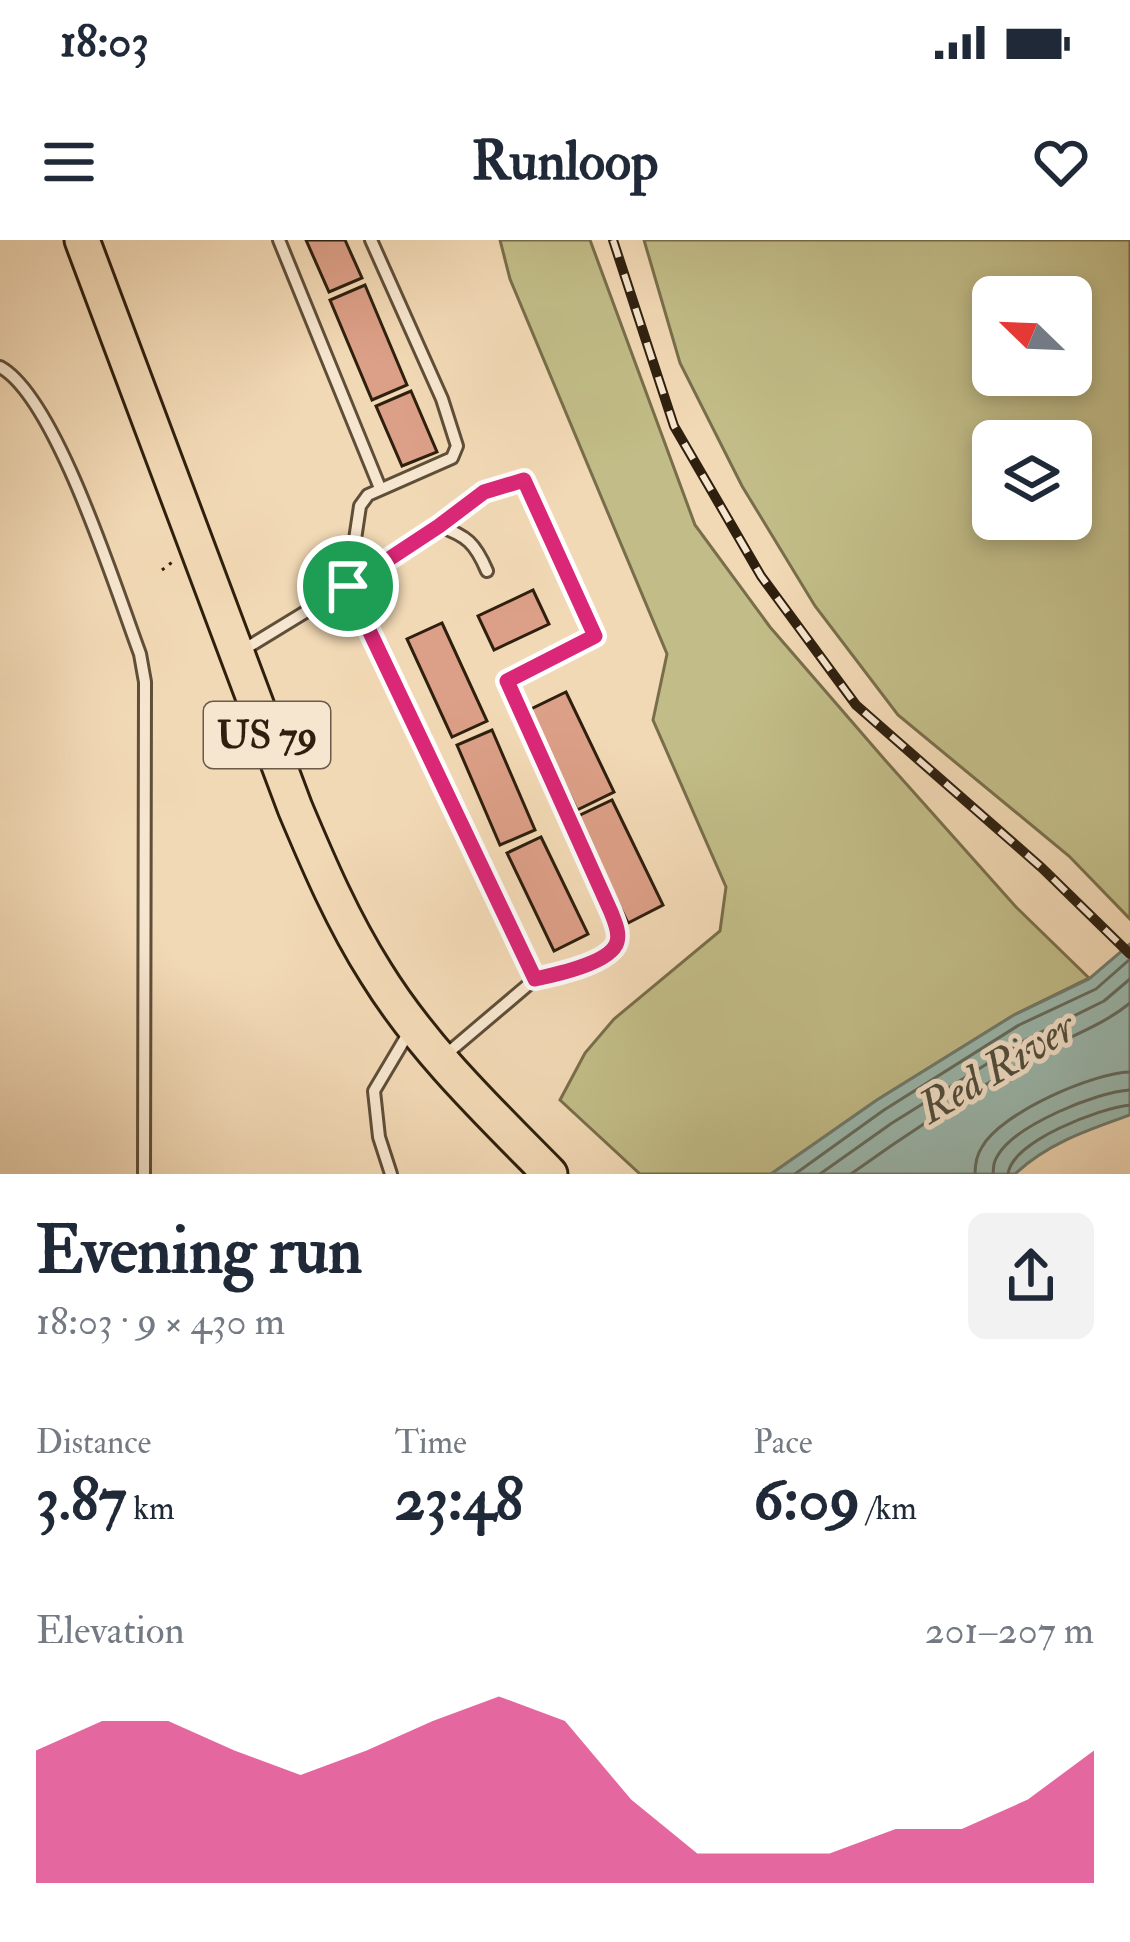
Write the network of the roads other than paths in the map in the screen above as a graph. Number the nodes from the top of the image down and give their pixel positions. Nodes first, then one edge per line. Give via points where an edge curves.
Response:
1 (82, 240) edge
2 (279, 240) edge
3 (371, 240) edge
4 (0, 367) edge
5 (380, 488) junction
6 (439, 526) junction
7 (487, 571) dead end
8 (348, 586) junction
9 (237, 654) junction
10 (535, 979) junction
11 (414, 1024) junction
12 (440, 1059) junction
13 (143, 1174) edge
14 (391, 1174) edge
15 (550, 1174) edge

1 - 9 highway, US 79
2 - 5 lane
3 - 5 lane via 457,446 452,458
4 - 13 lane via 26,389 66,459 145,682
5 - 8 lane via 360,506
6 - 7 lane via 477,547
6 - 8 lane
6 - 10 lane via 484,492 524,480 595,636 507,681 617,929 617,942 602,957
8 - 9 lane
8 - 10 lane
9 - 11 highway, US 79 via 328,886
10 - 12 lane
11 - 12 highway, US 79
11 - 14 lane via 374,1091
12 - 15 highway, US 79

